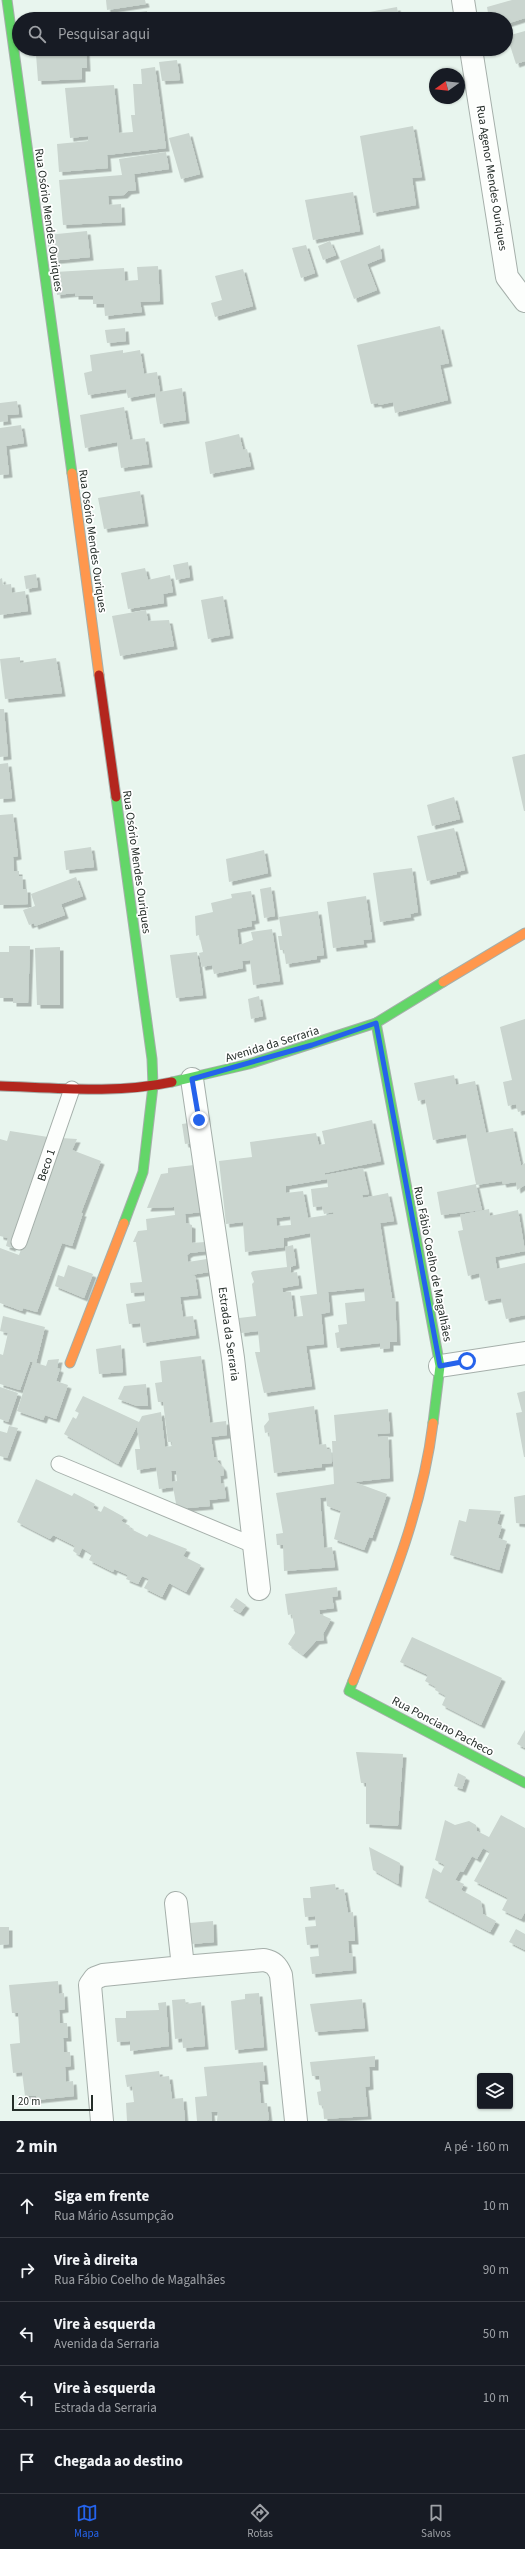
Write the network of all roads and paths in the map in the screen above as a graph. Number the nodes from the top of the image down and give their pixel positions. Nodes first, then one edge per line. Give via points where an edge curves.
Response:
1 (7, 0) edge
2 (463, 0) edge
3 (465, 12) edge
4 (12, 37) edge
5 (15, 56) edge
6 (472, 56) edge
7 (525, 301) edge
8 (525, 933) edge
9 (376, 1023) junction
10 (192, 1079) junction
11 (0, 1086) edge
12 (153, 1086) junction
13 (72, 1089) junction
14 (19, 1242) dead end
15 (525, 1353) edge
16 (70, 1363) dead end
17 (440, 1366) junction
18 (59, 1464) dead end
19 (253, 1545) junction
20 (259, 1589) dead end
21 (349, 1691) joint
22 (525, 1783) edge
23 (176, 1903) dead end
24 (183, 1967) junction
25 (102, 2121) edge
26 (296, 2121) edge

1 - 4 street, Rua Osório Mendes Ouriques
2 - 3 street
5 - 12 street, Rua Osório Mendes Ouriques via 152,1060
6 - 7 street, Rua Agenor Mendes Ouriques via 507,277
8 - 9 street, Avenida da Serraria
9 - 10 street, Avenida da Serraria via 312,1045
9 - 17 street, Rua Fábio Coelho de Magalhães
10 - 12 street, Avenida da Serraria
10 - 19 street, Estrada da Serraria via 233,1358
11 - 13 street, Avenida da Serraria
12 - 13 street, Avenida da Serraria
12 - 16 street, Rua Osório Mendes Ouriques via 143,1172
13 - 14 lane, Beco 1
15 - 17 street
17 - 21 street, Rua Fábio Coelho de Magalhães via 428,1464 399,1565
18 - 19 lane
19 - 20 street, Estrada da Serraria
21 - 22 street, Rua Ponciano Pacheco
23 - 24 street
24 - 25 street via 103,1975 95,1978 90,1984
24 - 26 street via 264,1960 278,1967 281,1975

